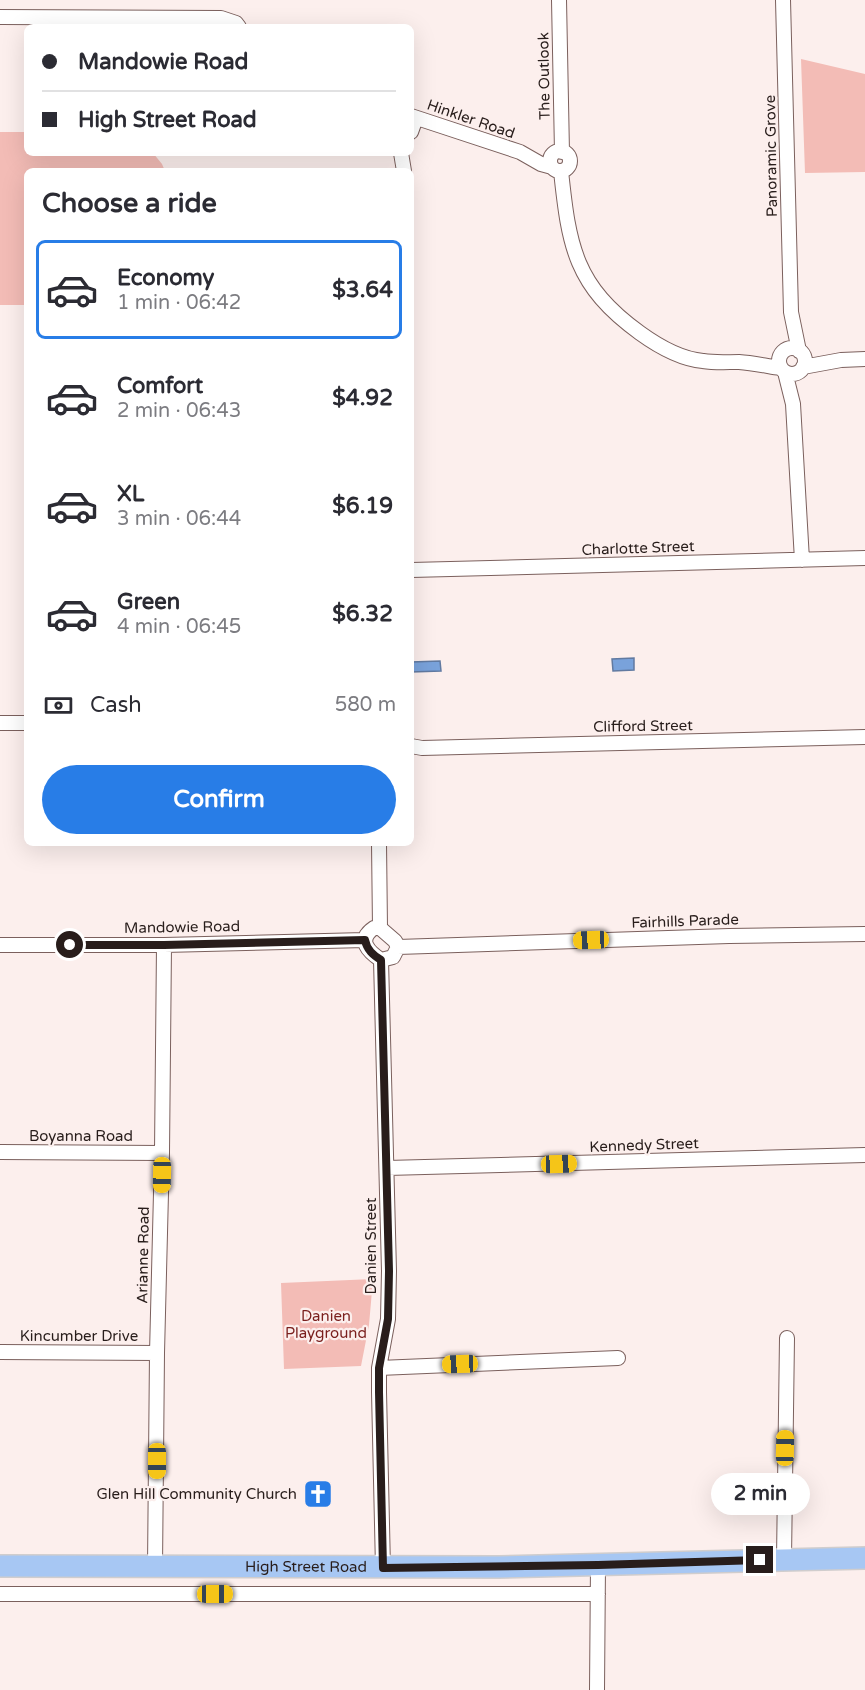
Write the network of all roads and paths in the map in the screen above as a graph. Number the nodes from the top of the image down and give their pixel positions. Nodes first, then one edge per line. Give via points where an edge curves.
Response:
1 (559, 0) edge
2 (783, 0) edge
3 (0, 17) edge
4 (170, 23) edge
5 (237, 24) edge
6 (414, 117) edge
7 (557, 161) junction
8 (865, 359) edge
9 (792, 361) junction
10 (865, 558) edge
11 (802, 560) junction
12 (414, 570) edge
13 (0, 723) edge
14 (24, 723) edge
15 (865, 737) edge
16 (415, 748) edge
17 (379, 846) edge
18 (380, 928) junction
19 (865, 934) edge
20 (365, 940) junction
21 (0, 945) edge
22 (164, 945) junction
23 (398, 947) junction
24 (381, 960) junction
25 (0, 1152) edge
26 (162, 1153) junction
27 (865, 1155) edge
28 (387, 1168) junction
29 (787, 1338) dead end
30 (0, 1352) edge
31 (158, 1353) junction
32 (618, 1358) dead end
33 (379, 1368) junction
34 (865, 1558) edge
35 (784, 1559) junction
36 (598, 1565) junction
37 (0, 1566) edge
38 (155, 1567) junction
39 (383, 1568) junction
40 (0, 1593) edge
41 (598, 1594) junction
42 (597, 1690) edge

1 - 7 street, The Outlook
2 - 9 street, Panoramic Grove
3 - 4 street
4 - 5 street via 221,18
6 - 7 street, Hinkler Road
7 - 9 street via 571,242 579,265 612,311 646,338 682,356 741,363
8 - 9 street
9 - 11 street, Panoramic Grove
10 - 11 street, Charlotte Street
11 - 12 street, Charlotte Street
13 - 14 street
15 - 16 street, Clifford Street
17 - 18 street
18 - 20 street via 370,930
18 - 23 street
19 - 23 street, Fairhills Parade
20 - 22 street, Mandowie Road
20 - 24 street
21 - 22 street, Mandowie Road
22 - 26 street, Arianne Road
23 - 24 street via 393,957
24 - 28 street, Danien Street
25 - 26 street, Boyanna Road
26 - 31 street, Arianne Road
27 - 28 street, Kennedy Street
28 - 33 street, Danien Street via 388,1319
29 - 35 street
30 - 31 street, Kincumber Drive
31 - 38 street, Arianne Road
32 - 33 street
33 - 39 street, Danien Street
34 - 35 main road, High Street Road
35 - 36 main road, High Street Road
36 - 39 main road, High Street Road
36 - 41 street
37 - 38 main road, High Street Road
38 - 39 main road, High Street Road
40 - 41 street
41 - 42 street

